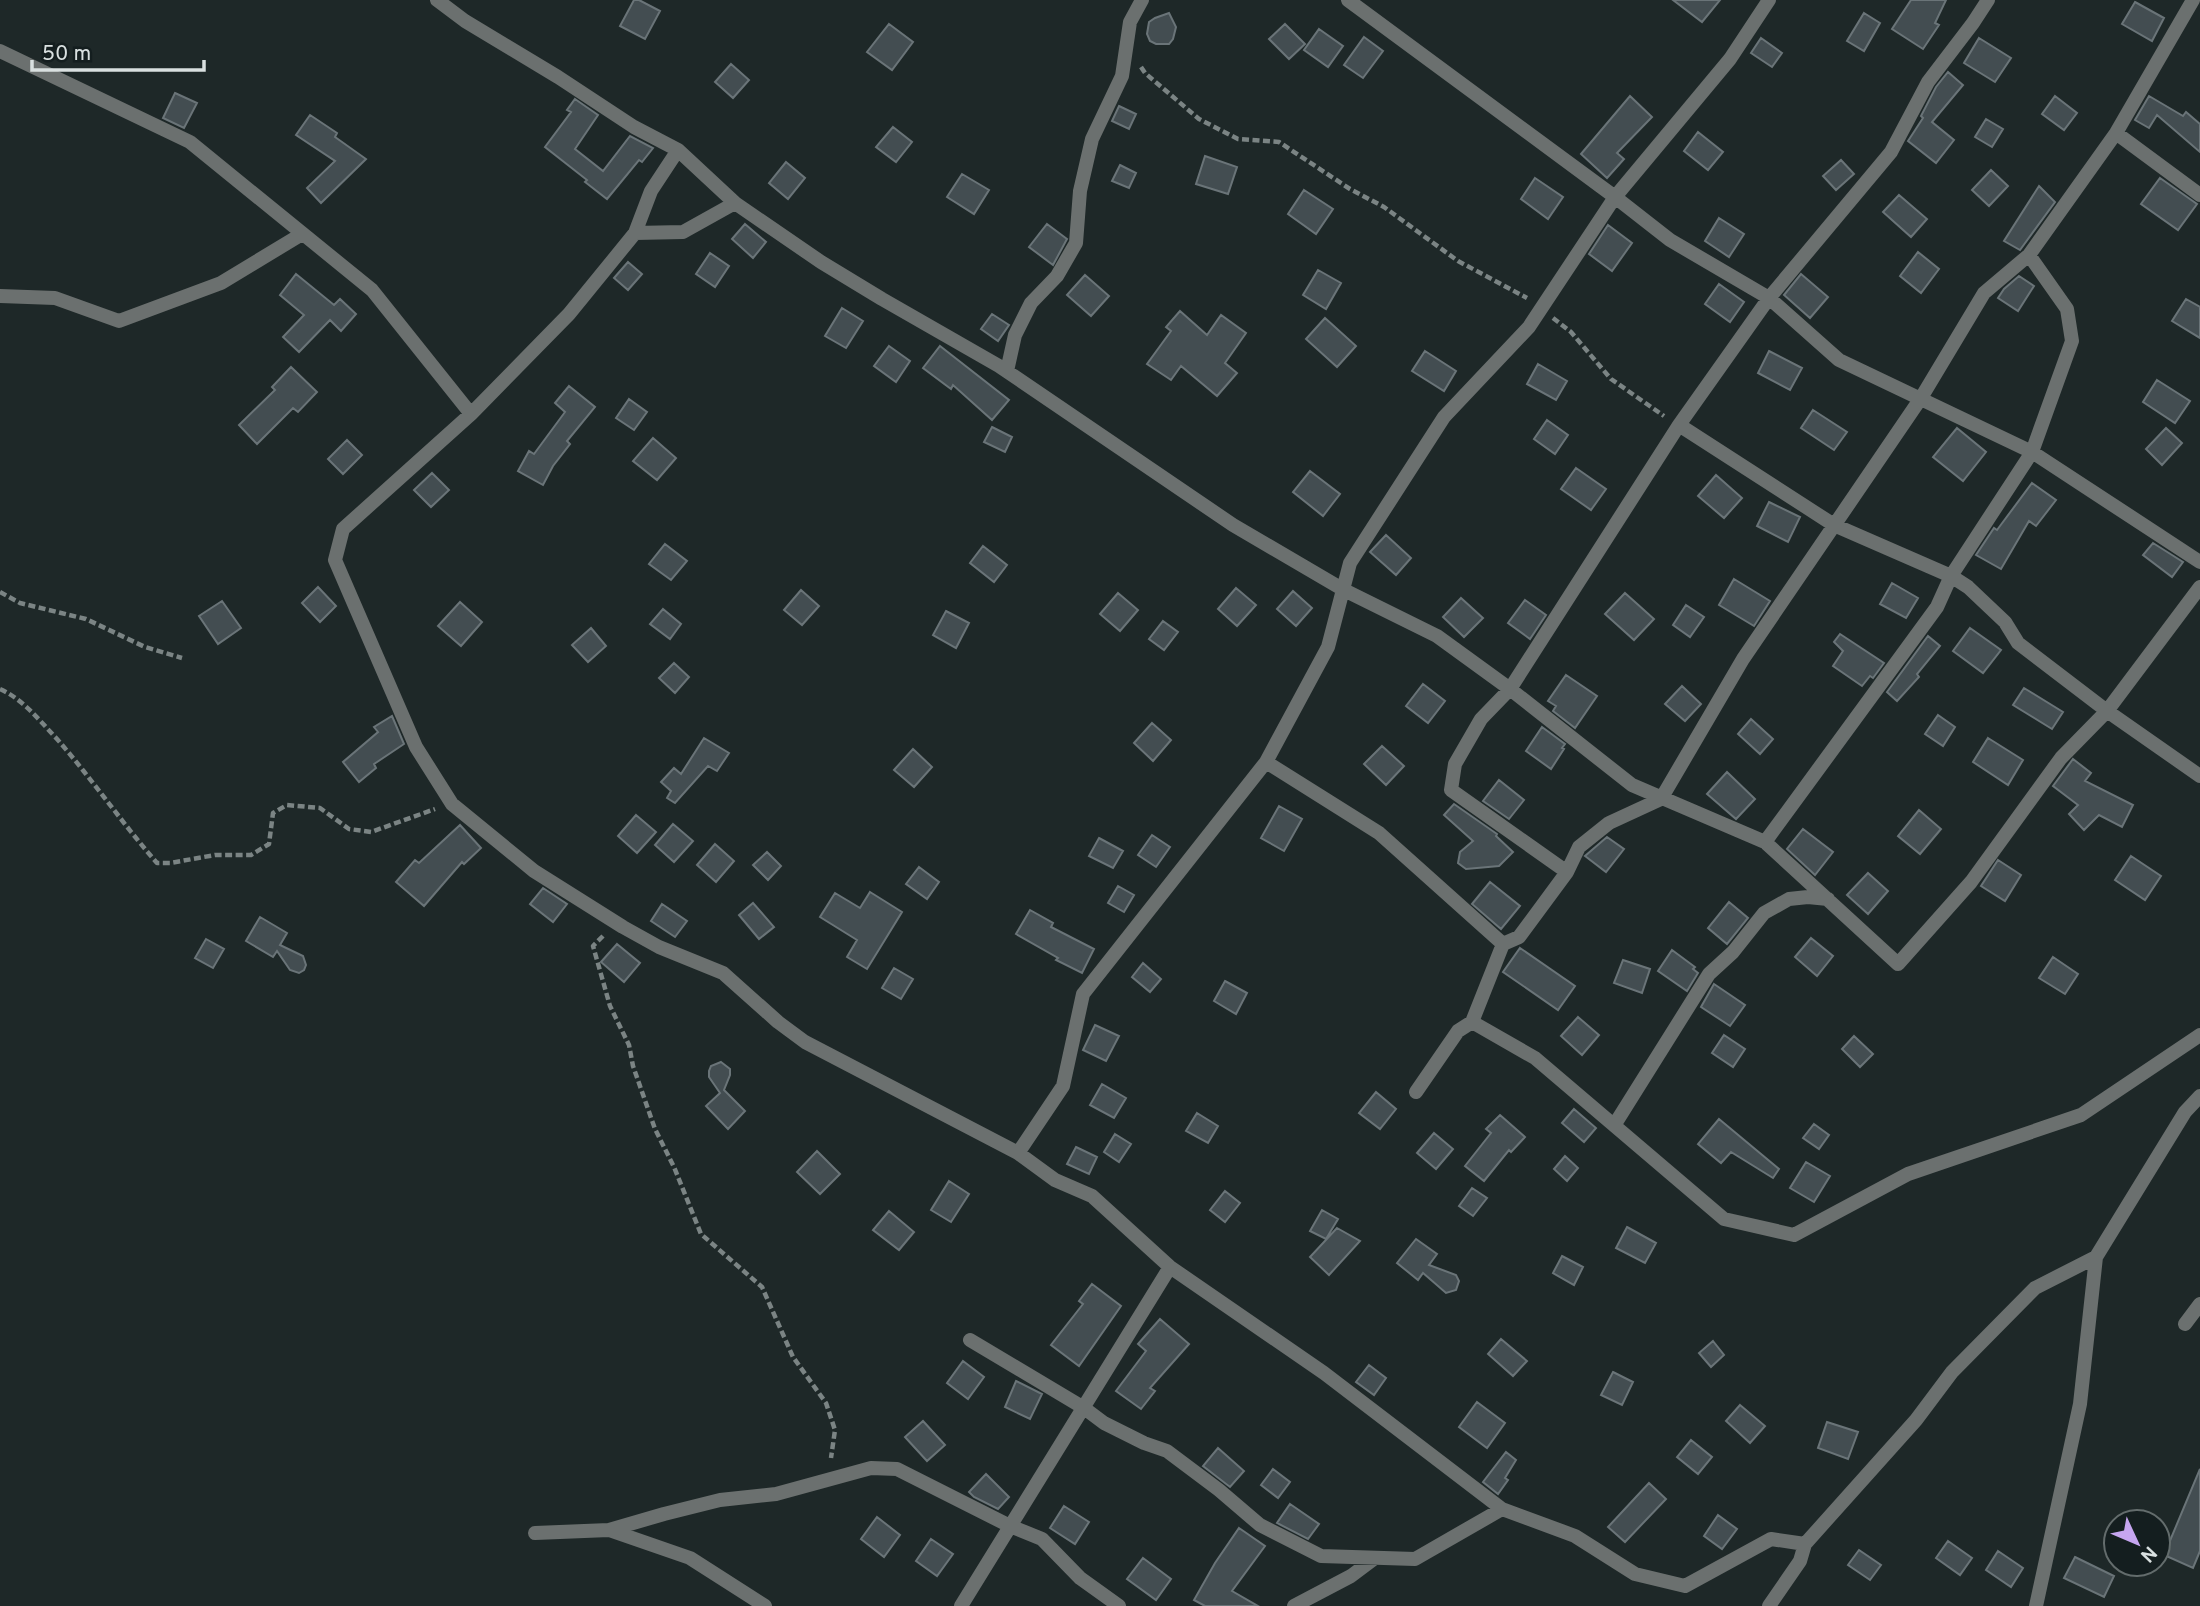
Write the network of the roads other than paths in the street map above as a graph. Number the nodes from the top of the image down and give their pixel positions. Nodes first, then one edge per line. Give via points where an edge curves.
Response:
1 (437, 0) edge
2 (1142, 0) edge
3 (1348, 0) edge
4 (1769, 0) edge
5 (1988, 0) edge
6 (2193, 0) edge
7 (0, 51) edge
8 (2116, 133) junction
9 (678, 150) junction
10 (2200, 195) edge
11 (1615, 197) junction
12 (735, 202) junction
13 (635, 233) junction
14 (302, 234) junction
15 (2029, 255) junction
16 (0, 296) edge
17 (1769, 298) junction
18 (1007, 371) junction
19 (1921, 398) junction
20 (471, 414) junction
21 (1679, 425) junction
22 (2032, 452) junction
23 (1834, 525) junction
24 (2200, 562) edge
25 (1951, 576) junction
26 (2200, 587) edge
27 (1344, 590) junction
28 (1510, 689) junction
29 (2107, 711) junction
30 (1266, 762) junction
31 (2200, 776) edge
32 (1661, 799) junction
33 (1765, 842) junction
34 (1567, 872) junction
35 (1828, 899) junction
36 (1503, 944) junction
37 (1472, 1022) junction
38 (2200, 1035) edge
39 (1416, 1093) dead end
40 (2200, 1096) edge
41 (1615, 1124) junction
42 (1018, 1153) junction
43 (2096, 1256) junction
44 (1170, 1267) junction
45 (2200, 1304) edge
46 (2185, 1324) dead end
47 (970, 1340) dead end
48 (1084, 1408) junction
49 (1502, 1509) junction
50 (1010, 1526) junction
51 (609, 1530) junction
52 (535, 1533) dead end
53 (1805, 1544) junction
54 (1375, 1558) junction
55 (765, 1606) edge
56 (961, 1606) edge
57 (1119, 1606) edge
58 (1294, 1606) edge
59 (1769, 1606) edge
60 (2036, 1606) edge

1 - 9 street via 634,127
2 - 18 street via 1130,22 1122,76 1092,139 1080,191 1076,243 1057,276 1031,303 1015,335
3 - 11 street
4 - 11 street via 1730,60
5 - 17 street via 1928,82 1891,152
6 - 8 street
7 - 14 street via 190,142
8 - 10 street
8 - 15 street
9 - 12 street
9 - 13 street via 651,191
11 - 17 street via 1670,240
11 - 27 street via 1529,327 1444,417 1350,563
12 - 13 street via 684,232
12 - 18 street via 821,262
13 - 20 street via 569,314
14 - 16 street via 221,283 119,321 55,298
14 - 20 street via 372,290
15 - 19 street via 1984,293
15 - 22 street via 2067,309 2072,341
17 - 19 street via 1839,360
17 - 21 street
18 - 27 street via 1233,524
19 - 22 street
19 - 23 street
20 - 42 street via 343,529 335,560 416,747 453,804 534,871 615,922 659,947 723,973 805,1042
21 - 23 street
21 - 28 street
22 - 24 street
22 - 25 street
23 - 25 street
23 - 32 street via 1743,659
25 - 29 street via 2005,622 2018,643
25 - 33 street via 1937,607
26 - 29 street
27 - 28 street via 1437,636
27 - 30 street via 1328,647
28 - 32 street via 1632,785
28 - 34 street via 1480,719 1455,764 1451,790
29 - 31 street
29 - 35 street via 2061,758 1971,882 1898,964
30 - 36 street via 1379,833
30 - 42 street via 1083,994 1063,1086
32 - 33 street
32 - 34 street via 1609,823 1579,847
33 - 35 street
34 - 36 street via 1519,937
35 - 41 street via 1789,899 1764,913 1709,974
36 - 37 street
37 - 39 street via 1458,1031
37 - 41 street via 1535,1058
38 - 41 street via 2081,1115 1908,1174 1794,1236 1724,1219
40 - 43 street via 2185,1112
42 - 44 street via 1055,1180 1092,1196
43 - 53 street via 2035,1288 1952,1372 1916,1420
43 - 60 street via 2080,1404
44 - 48 street
44 - 49 street via 1324,1373
45 - 46 street
47 - 48 street
48 - 50 street
48 - 54 street via 1144,1444 1167,1451 1260,1525 1321,1556
49 - 53 street via 1575,1535 1635,1574 1685,1586 1771,1539
49 - 54 street via 1415,1559
50 - 51 street via 897,1469 872,1468 776,1494 720,1500
50 - 56 street
50 - 57 street via 1042,1539 1080,1578
51 - 52 street
51 - 55 street via 690,1558
53 - 59 street via 1800,1561
54 - 58 street

